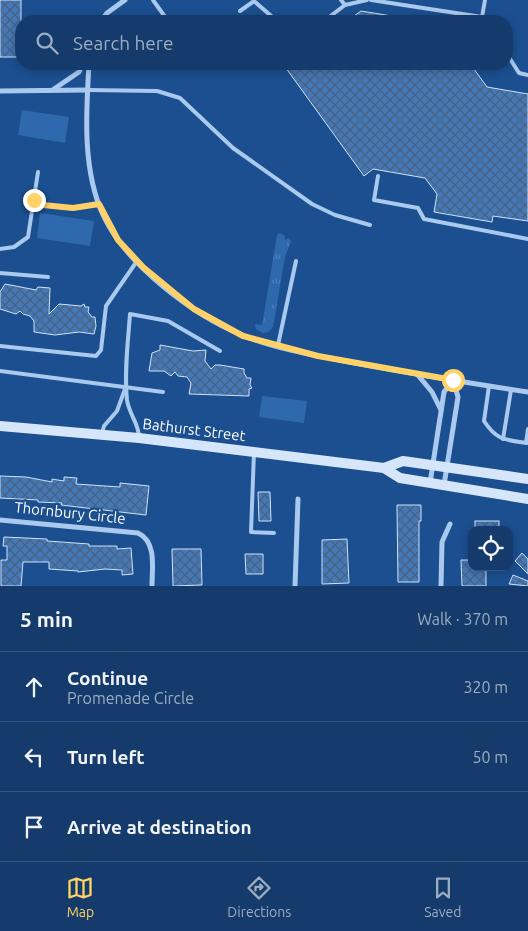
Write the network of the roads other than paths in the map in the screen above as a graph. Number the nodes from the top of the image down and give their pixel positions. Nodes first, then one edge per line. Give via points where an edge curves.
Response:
1 (125, 0) edge
2 (153, 0) edge
3 (341, 0) edge
4 (367, 0) edge
5 (371, 0) edge
6 (485, 0) edge
7 (345, 5) junction
8 (240, 11) dead end
9 (106, 15) edge
10 (164, 15) edge
11 (270, 15) edge
12 (332, 15) edge
13 (460, 15) edge
14 (484, 15) edge
15 (513, 64) edge
16 (80, 70) edge
17 (90, 70) edge
18 (528, 75) edge
19 (52, 90) junction
20 (88, 90) junction
21 (0, 91) edge
22 (38, 172) dead end
23 (378, 176) dead end
24 (33, 204) junction
25 (99, 204) junction
26 (370, 225) dead end
27 (528, 239) edge
28 (0, 249) edge
29 (137, 261) junction
30 (296, 261) dead end
31 (0, 273) edge
32 (48, 277) dead end
33 (278, 345) junction
34 (0, 346) edge
35 (220, 351) dead end
36 (0, 371) edge
37 (416, 374) junction
38 (453, 380) junction
39 (126, 386) junction
40 (489, 386) junction
41 (511, 390) junction
42 (163, 392) dead end
43 (528, 392) edge
44 (441, 411) junction
45 (0, 426) edge
46 (528, 429) edge
47 (101, 434) junction
48 (139, 438) junction
49 (503, 439) junction
50 (527, 443) edge
51 (254, 452) junction
52 (433, 465) junction
53 (446, 466) junction
54 (384, 468) junction
55 (528, 480) edge
56 (430, 483) junction
57 (444, 485) junction
58 (298, 499) dead end
59 (528, 499) edge
60 (0, 520) edge
61 (450, 524) dead end
62 (274, 533) dead end
63 (152, 586) edge
64 (295, 586) edge
65 (441, 586) edge

1 - 9 street
2 - 10 lane
3 - 7 lane
4 - 7 lane
5 - 13 lane
6 - 14 lane
7 - 12 lane
8 - 11 lane via 254,1
15 - 18 lane via 519,73
16 - 19 street via 69,81
17 - 20 street
19 - 20 street
19 - 21 street
20 - 25 street via 89,158
20 - 26 lane via 157,91 180,98 233,148 312,204 335,215
22 - 24 lane
23 - 27 lane via 374,200 418,208 424,219
24 - 25 lane via 73,208
24 - 28 lane via 28,237 14,247
25 - 29 street via 118,240
29 - 33 street via 194,309 243,336
29 - 34 lane via 106,306 101,350 96,356
30 - 33 lane
31 - 32 lane
33 - 37 street via 318,356
35 - 39 lane via 168,321 130,314
36 - 39 lane
37 - 38 street
37 - 44 street via 432,392
38 - 40 street
38 - 44 street via 444,392
38 - 53 street via 458,397
39 - 42 lane
39 - 47 lane via 116,411
39 - 48 lane via 129,412 139,429
40 - 41 street
40 - 49 lane via 484,422 493,434
41 - 43 street
41 - 49 lane
44 - 52 street
45 - 47 main road, Bathurst Street
46 - 50 lane
47 - 48 main road, Bathurst Street
48 - 51 main road, Bathurst Street
49 - 50 lane
51 - 54 main road, Bathurst Street
51 - 62 lane via 251,532
52 - 53 main road, Bathurst Street
52 - 54 main road, Bathurst Street via 403,461
52 - 56 street
53 - 55 main road, Bathurst Street
53 - 57 street
54 - 56 main road, Bathurst Street via 400,478
56 - 57 main road, Bathurst Street
57 - 59 main road, Bathurst Street
58 - 64 street
60 - 63 street, Thornbury Circle via 145,536 151,548
61 - 65 street via 442,542

